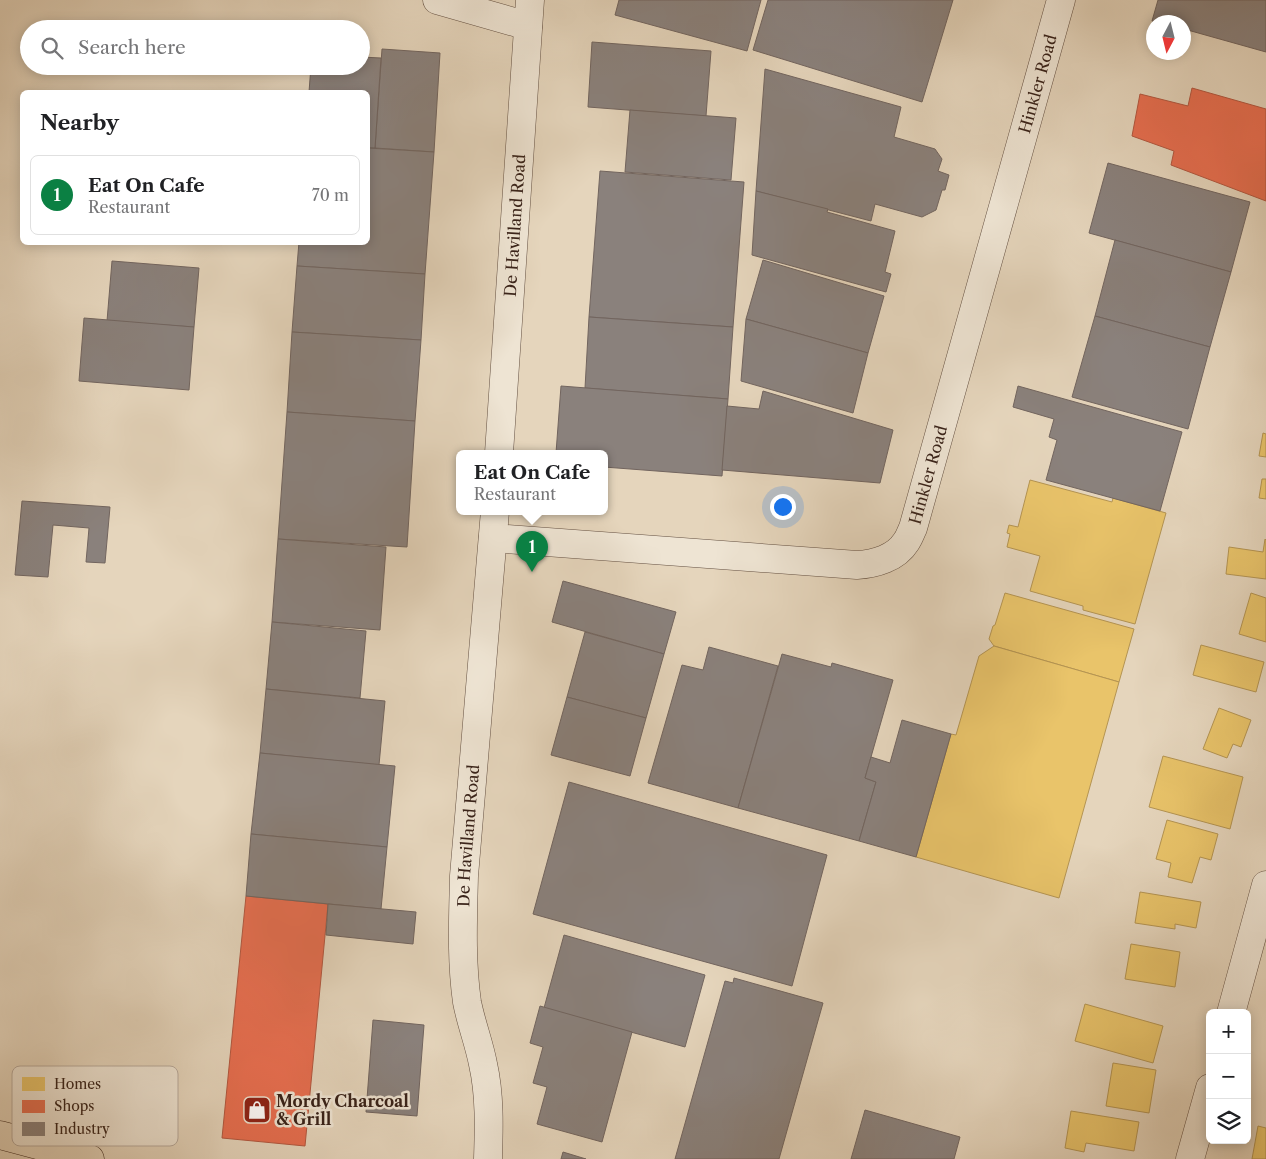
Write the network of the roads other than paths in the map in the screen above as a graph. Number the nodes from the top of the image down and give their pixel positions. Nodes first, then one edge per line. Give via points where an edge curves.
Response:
1 (437, 0) edge
2 (1061, 0) edge
3 (529, 13) edge
4 (499, 450) edge
5 (495, 515) edge
6 (493, 538) junction
7 (1266, 885) edge
8 (1232, 1009) edge
9 (1207, 1099) edge
10 (41, 1146) edge
11 (90, 1159) edge
12 (488, 1159) edge
13 (1190, 1159) edge

1 - 3 street
2 - 6 street, Hinkler Road via 913,528 900,550 883,560 858,565
3 - 4 street, De Havilland Road
5 - 6 street, De Havilland Road
6 - 12 street, De Havilland Road via 462,927 468,1003 487,1094
7 - 8 street
9 - 13 street
10 - 11 highway

